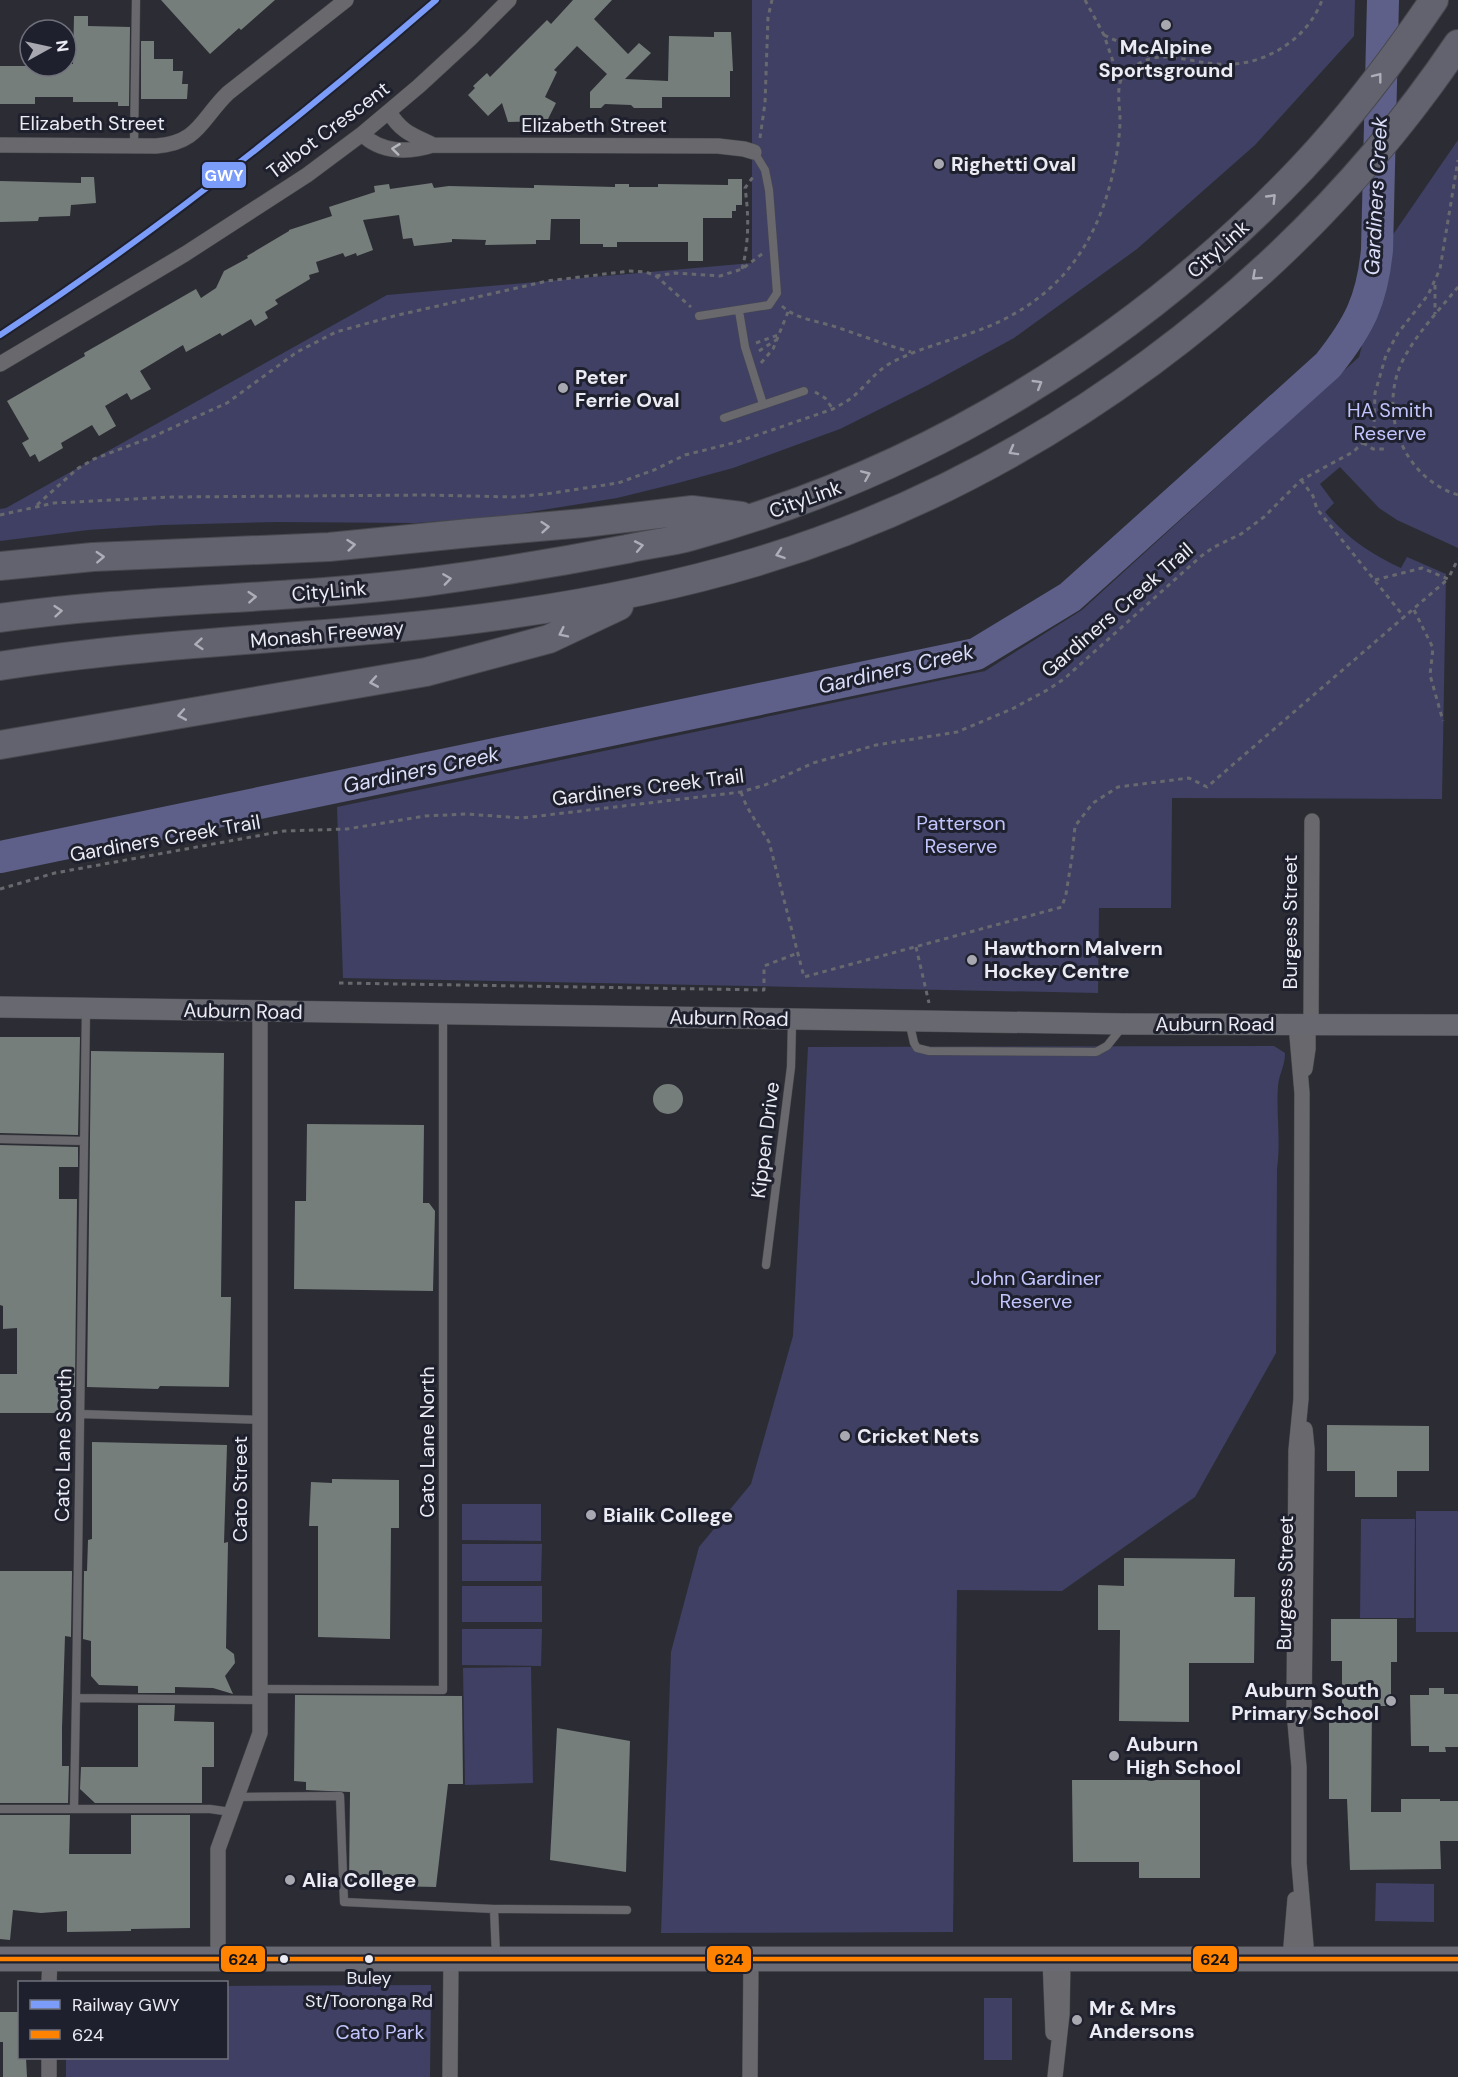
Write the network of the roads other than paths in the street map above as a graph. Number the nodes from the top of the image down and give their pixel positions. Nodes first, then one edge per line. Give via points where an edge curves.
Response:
1 (136, 0) edge
2 (346, 0) edge
3 (509, 0) edge
4 (1434, 0) edge
5 (1458, 44) edge
6 (389, 112) junction
7 (362, 134) junction
8 (0, 145) edge
9 (433, 145) junction
10 (134, 146) junction
11 (755, 149) joint
12 (739, 311) junction
13 (699, 316) dead end
14 (0, 364) edge
15 (807, 391) road end
16 (764, 404) junction
17 (724, 418) dead end
18 (752, 518) junction
19 (0, 566) edge
20 (653, 590) junction
21 (0, 618) edge
22 (0, 666) edge
23 (0, 746) edge
24 (1312, 821) dead end
25 (0, 1007) edge
26 (86, 1008) junction
27 (260, 1011) junction
28 (443, 1013) junction
29 (792, 1019) junction
30 (909, 1020) junction
31 (1124, 1024) junction
32 (1305, 1024) junction
33 (1458, 1025) edge
34 (0, 1139) edge
35 (84, 1141) junction
36 (766, 1265) dead end
37 (80, 1414) junction
38 (261, 1419) junction
39 (261, 1695) junction
40 (76, 1698) junction
41 (236, 1797) junction
42 (0, 1809) edge
43 (74, 1809) junction
44 (231, 1812) junction
45 (494, 1909) junction
46 (627, 1910) dead end
47 (1299, 1958) junction
48 (0, 1959) edge
49 (218, 1959) junction
50 (451, 1959) junction
51 (496, 1959) junction
52 (751, 1959) junction
53 (1057, 1959) junction
54 (1458, 1959) edge
55 (50, 1971) edge
56 (49, 2059) edge
57 (49, 2077) edge
58 (450, 2077) edge
59 (750, 2077) edge
60 (1055, 2077) edge

1 - 10 lane
2 - 10 street, Elizabeth Street via 228,93 183,141
3 - 6 street, Talbot Crescent
18 -> 4 highway, CityLink via 882,468 1004,405 1124,327 1224,245 1304,166
5 -> 20 highway via 1412,108 1342,190 1267,266 1133,375 1037,438 932,493 836,535
6 - 7 street, Talbot Crescent
6 - 9 street, Elizabeth Street via 402,129
9 -> 7 street, Elizabeth Street via 398,150 376,146
7 - 14 street, Talbot Crescent via 185,254
8 - 10 street, Elizabeth Street
9 - 11 street, Elizabeth Street
11 - 12 lane via 765,170 777,286 769,305
12 - 13 lane
12 - 16 lane via 745,347
15 - 16 lane
16 - 17 lane
19 -> 18 highway via 93,557 329,547 693,510
21 -> 18 highway, CityLink via 419,583 688,537
20 -> 22 highway, Monash Freeway via 422,626 94,653
20 -> 23 highway via 549,639 426,672
24 - 32 street, Burgess Street
25 - 26 main road, Auburn Road
26 - 27 main road, Auburn Road
26 - 35 lane, Cato Lane South
27 - 28 main road, Auburn Road
27 - 38 street, Cato Street
28 - 29 main road, Auburn Road
28 - 39 lane, Cato Lane North via 443,1690
29 - 30 main road, Auburn Road
29 - 36 lane, Kippen Drive via 790,1067
30 - 31 main road, Auburn Road
30 - 31 lane via 917,1048 940,1051 1096,1052 1107,1046
31 - 32 main road, Auburn Road
32 - 33 main road, Auburn Road
32 - 47 street, Burgess Street via 1308,1049 1302,1093 1294,1711 1299,1767
34 - 35 lane
35 - 37 lane, Cato Lane South
37 - 38 lane
37 - 40 lane, Cato Lane South
38 - 39 street, Cato Street
39 - 40 lane
39 - 41 street, Cato Street via 260,1733
40 - 43 lane, Cato Lane South
41 - 44 street, Cato Street
41 - 45 lane via 340,1796 344,1902
42 - 43 lane
43 - 44 lane
44 - 49 street, Cato Street via 218,1850
45 - 46 lane
45 - 51 lane
47 - 53 main road
47 - 54 main road
48 - 55 main road
49 - 50 main road
49 - 55 main road
50 - 51 main road
50 - 58 street
51 - 52 main road
52 - 53 main road
52 - 59 street
53 - 60 street via 1062,2014
56 - 57 street

